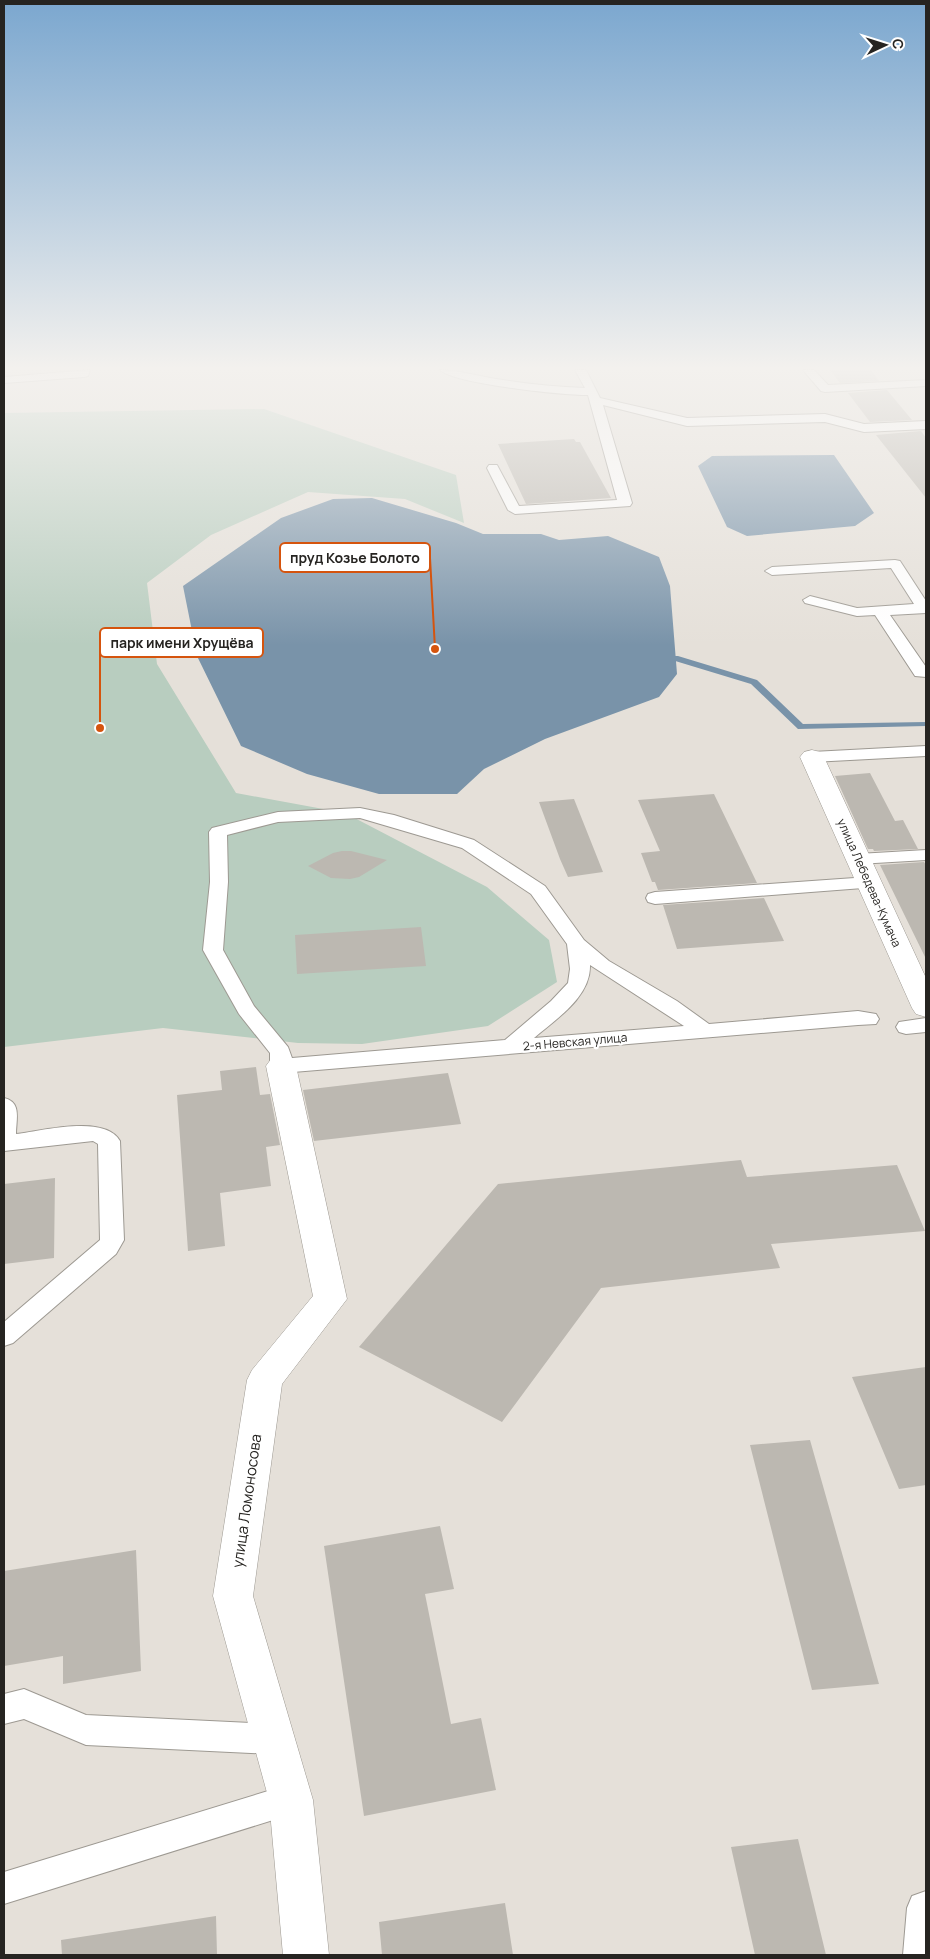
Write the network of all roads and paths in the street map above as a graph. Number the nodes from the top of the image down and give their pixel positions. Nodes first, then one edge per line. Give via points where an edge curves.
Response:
1 (613, 461) edge
2 (493, 468) dead end
3 (772, 571) dead end
4 (810, 600) dead end
5 (925, 608) edge
6 (880, 611) junction
7 (926, 672) edge
8 (926, 751) edge
9 (812, 757) joint
10 (926, 855) edge
11 (858, 858) junction
12 (869, 883) junction
13 (655, 898) dead end
14 (577, 944) junction
15 (926, 1008) edge
16 (869, 1019) dead end
17 (926, 1025) edge
18 (906, 1027) dead end
19 (705, 1031) junction
20 (510, 1047) junction
21 (280, 1066) junction
22 (4, 1105) edge
23 (4, 1143) edge
24 (4, 1336) edge
25 (4, 1710) edge
26 (274, 1739) junction
27 (291, 1800) junction
28 (4, 1888) edge
29 (926, 1908) edge
30 (306, 1955) edge
31 (920, 1955) edge

1 - 2 lane via 625,503 515,510
3 - 5 lane via 895,564
4 - 6 lane via 857,612
5 - 6 lane
6 - 7 lane via 921,672
8 - 9 lane
9 - 11 street, улица Лебедева-Кумача
10 - 11 lane
11 - 12 street, улица Лебедева-Кумача
12 - 13 lane
12 - 15 street, улица Лебедева-Кумача
14 - 19 lane via 602,965
14 - 20 lane via 580,960 578,984
14 - 21 lane via 538,890 468,844 397,821 360,813 278,817 218,832 219,882 213,950 246,1009 281,1052
16 - 19 lane, 2-я Невская улица
17 - 18 lane
19 - 20 lane, 2-я Невская улица
20 - 21 lane, 2-я Невская улица
21 - 26 street, улица Ломоносова via 330,1299 265,1380 233,1596
22 - 23 lane
23 - 24 lane via 93,1133 109,1141 112,1240 108,1248
25 - 26 lane via 24,1704 86,1730
26 - 27 street, улица Ломоносова
27 - 28 lane
27 - 30 street, улица Ломоносова
29 - 31 lane

